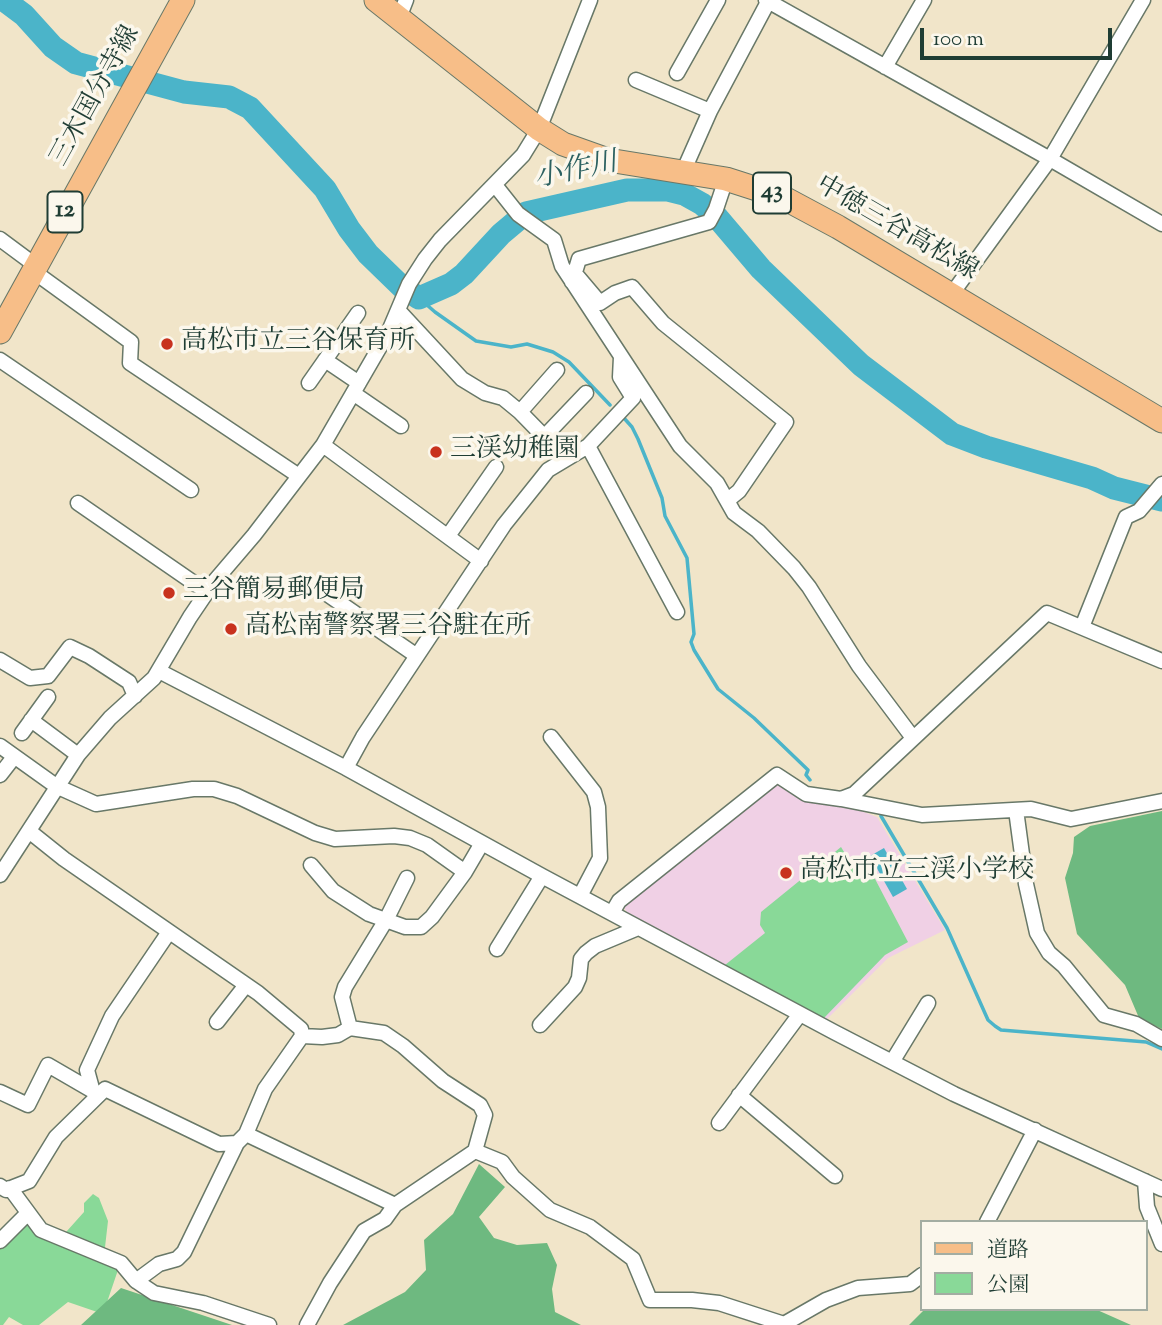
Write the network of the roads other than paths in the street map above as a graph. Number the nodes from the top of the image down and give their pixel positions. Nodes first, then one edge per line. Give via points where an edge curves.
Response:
1 (183, 0) edge
2 (376, 0) edge
3 (590, 0) edge
4 (718, 0) edge
5 (924, 0) edge
6 (1143, 0) edge
7 (767, 1) edge
8 (403, 9) edge
9 (885, 67) junction
10 (677, 73) dead end
11 (636, 80) dead end
12 (710, 111) junction
13 (539, 129) junction
14 (1050, 159) junction
15 (683, 172) junction
16 (726, 178) junction
17 (495, 185) junction
18 (1162, 224) edge
19 (2, 244) edge
20 (34, 268) junction
21 (572, 282) junction
22 (951, 295) junction
23 (403, 297) junction
24 (358, 313) dead end
25 (0, 332) edge
26 (621, 357) junction
27 (0, 360) edge
28 (326, 360) junction
29 (557, 370) dead end
30 (309, 383) dead end
31 (356, 388) junction
32 (586, 393) dead end
33 (520, 412) junction
34 (1162, 421) edge
35 (401, 426) dead end
36 (545, 436) junction
37 (323, 445) junction
38 (588, 446) junction
39 (565, 458) junction
40 (496, 467) dead end
41 (299, 476) junction
42 (1158, 488) edge
43 (191, 490) dead end
44 (727, 500) junction
45 (78, 503) dead end
46 (447, 536) junction
47 (481, 561) junction
48 (207, 592) junction
49 (327, 594) dead end
50 (677, 611) dead end
51 (1082, 627) junction
52 (417, 656) junction
53 (0, 660) edge
54 (1162, 661) edge
55 (159, 671) junction
56 (135, 696) junction
57 (48, 697) dead end
58 (31, 720) junction
59 (22, 733) dead end
60 (551, 737) dead end
61 (913, 738) junction
62 (0, 746) edge
63 (78, 755) junction
64 (14, 757) junction
65 (346, 768) junction
66 (0, 775) edge
67 (56, 786) junction
68 (841, 799) junction
69 (1162, 801) edge
70 (1016, 810) junction
71 (29, 831) junction
72 (482, 843) junction
73 (311, 865) dead end
74 (465, 872) junction
75 (0, 875) edge
76 (542, 876) junction
77 (407, 878) dead end
78 (580, 895) junction
79 (612, 914) junction
80 (386, 920) junction
81 (638, 928) junction
82 (169, 932) junction
83 (496, 950) dead end
84 (246, 985) junction
85 (928, 1003) dead end
86 (800, 1014) junction
87 (217, 1022) dead end
88 (540, 1025) dead end
89 (350, 1028) junction
90 (302, 1036) junction
91 (1162, 1039) edge
92 (892, 1062) junction
93 (0, 1091) edge
94 (96, 1094) junction
95 (740, 1096) junction
96 (719, 1123) dead end
97 (1035, 1130) junction
98 (242, 1138) junction
99 (475, 1151) junction
100 (835, 1176) dead end
101 (1145, 1181) junction
102 (5, 1187) edge
103 (1162, 1189) edge
104 (395, 1205) junction
105 (28, 1213) junction
106 (988, 1220) edge
107 (0, 1241) edge
108 (1162, 1244) edge
109 (920, 1276) edge
110 (136, 1281) junction
111 (783, 1324) edge
112 (269, 1325) edge
113 (307, 1325) edge

1 - 20 main road, 三木国分寺線 / 12
2 - 8 main road, 中徳三谷高松線 / 43
3 - 13 street
4 - 10 street
5 - 9 street
6 - 14 street
7 - 9 street
7 - 12 street
8 - 13 main road, 中徳三谷高松線 / 43
9 - 14 street
11 - 12 street
12 - 15 street
13 - 15 main road, 中徳三谷高松線 / 43 via 591,155
13 - 17 street
14 - 18 street
14 - 22 street
15 - 16 main road, 中徳三谷高松線 / 43
16 - 21 street via 712,215 579,259
16 - 22 main road, 中徳三谷高松線 / 43 via 806,209
17 - 21 street via 524,218 554,240
17 - 23 street via 440,240
19 - 20 street
20 - 25 main road, 三木国分寺線 / 12
20 - 41 street via 131,342 130,363
21 - 26 street
21 - 44 street via 579,276 600,303 632,287 663,323 786,422 739,491
22 - 34 main road, 中徳三谷高松線 / 43
23 - 31 street
23 - 33 street via 447,366
24 - 28 street
26 - 38 street via 620,377 633,398
26 - 44 street via 680,446 717,483
27 - 43 street
28 - 30 street
28 - 31 street
29 - 33 street
31 - 35 street
31 - 37 street
32 - 36 street
33 - 36 street
36 - 39 street
37 - 41 street
37 - 46 street
38 - 39 street
38 - 50 street
39 - 47 street via 548,470
40 - 46 street
41 - 48 street
42 - 51 street via 1134,515 1126,517
44 - 61 street via 734,513 758,531 809,587 859,666
45 - 48 street
46 - 47 street
47 - 52 street
48 - 55 street
49 - 52 street
51 - 54 street
51 - 61 street via 1047,613
52 - 65 street
53 - 56 street via 30,678 48,676 70,647 129,682
55 - 56 street
55 - 65 street
56 - 63 street
57 - 58 street
58 - 59 street
58 - 63 street
60 - 78 street via 594,792 598,807 600,858
61 - 68 street via 854,793
62 - 64 street
63 - 67 street
64 - 66 street
64 - 67 street
65 - 72 street
67 - 71 street
67 - 74 street via 96,804 214,789 335,839 410,838
68 - 70 street via 922,815
68 - 79 street via 806,794 777,775 619,901
69 - 70 street via 1071,819 1031,808
70 - 91 street via 1037,933 1049,953 1104,1015 1136,1024
71 - 75 street
71 - 82 street
72 - 74 street
72 - 76 street
73 - 80 street via 333,891
74 - 80 street via 426,924 405,928
76 - 78 street
76 - 83 street
77 - 80 street
78 - 79 street
79 - 81 street
80 - 89 street via 345,987 342,997
81 - 86 street
81 - 88 street via 586,953 575,987
82 - 84 street
82 - 94 street via 112,1016 87,1070
84 - 87 street
84 - 90 street via 301,1029
85 - 92 street
86 - 92 street
86 - 95 street
89 - 90 street via 338,1035
89 - 99 street via 384,1033 481,1105 485,1115
90 - 98 street via 265,1089
92 - 97 street
93 - 94 street via 28,1105 48,1065
94 - 98 street via 105,1089 219,1144
94 - 102 street via 56,1137 29,1181
95 - 96 street
95 - 100 street
97 - 101 street
97 - 106 street
98 - 104 street
98 - 110 street via 184,1252
99 - 104 street
99 - 111 street via 502,1162 550,1210 590,1227 633,1259 650,1300 719,1303
101 - 103 street
101 - 108 street via 1147,1207
102 - 105 street
104 - 113 street via 385,1219 364,1231
105 - 107 street
105 - 110 street via 41,1230 121,1262
109 - 111 street via 910,1284 858,1288
110 - 112 street via 154,1293 203,1303

